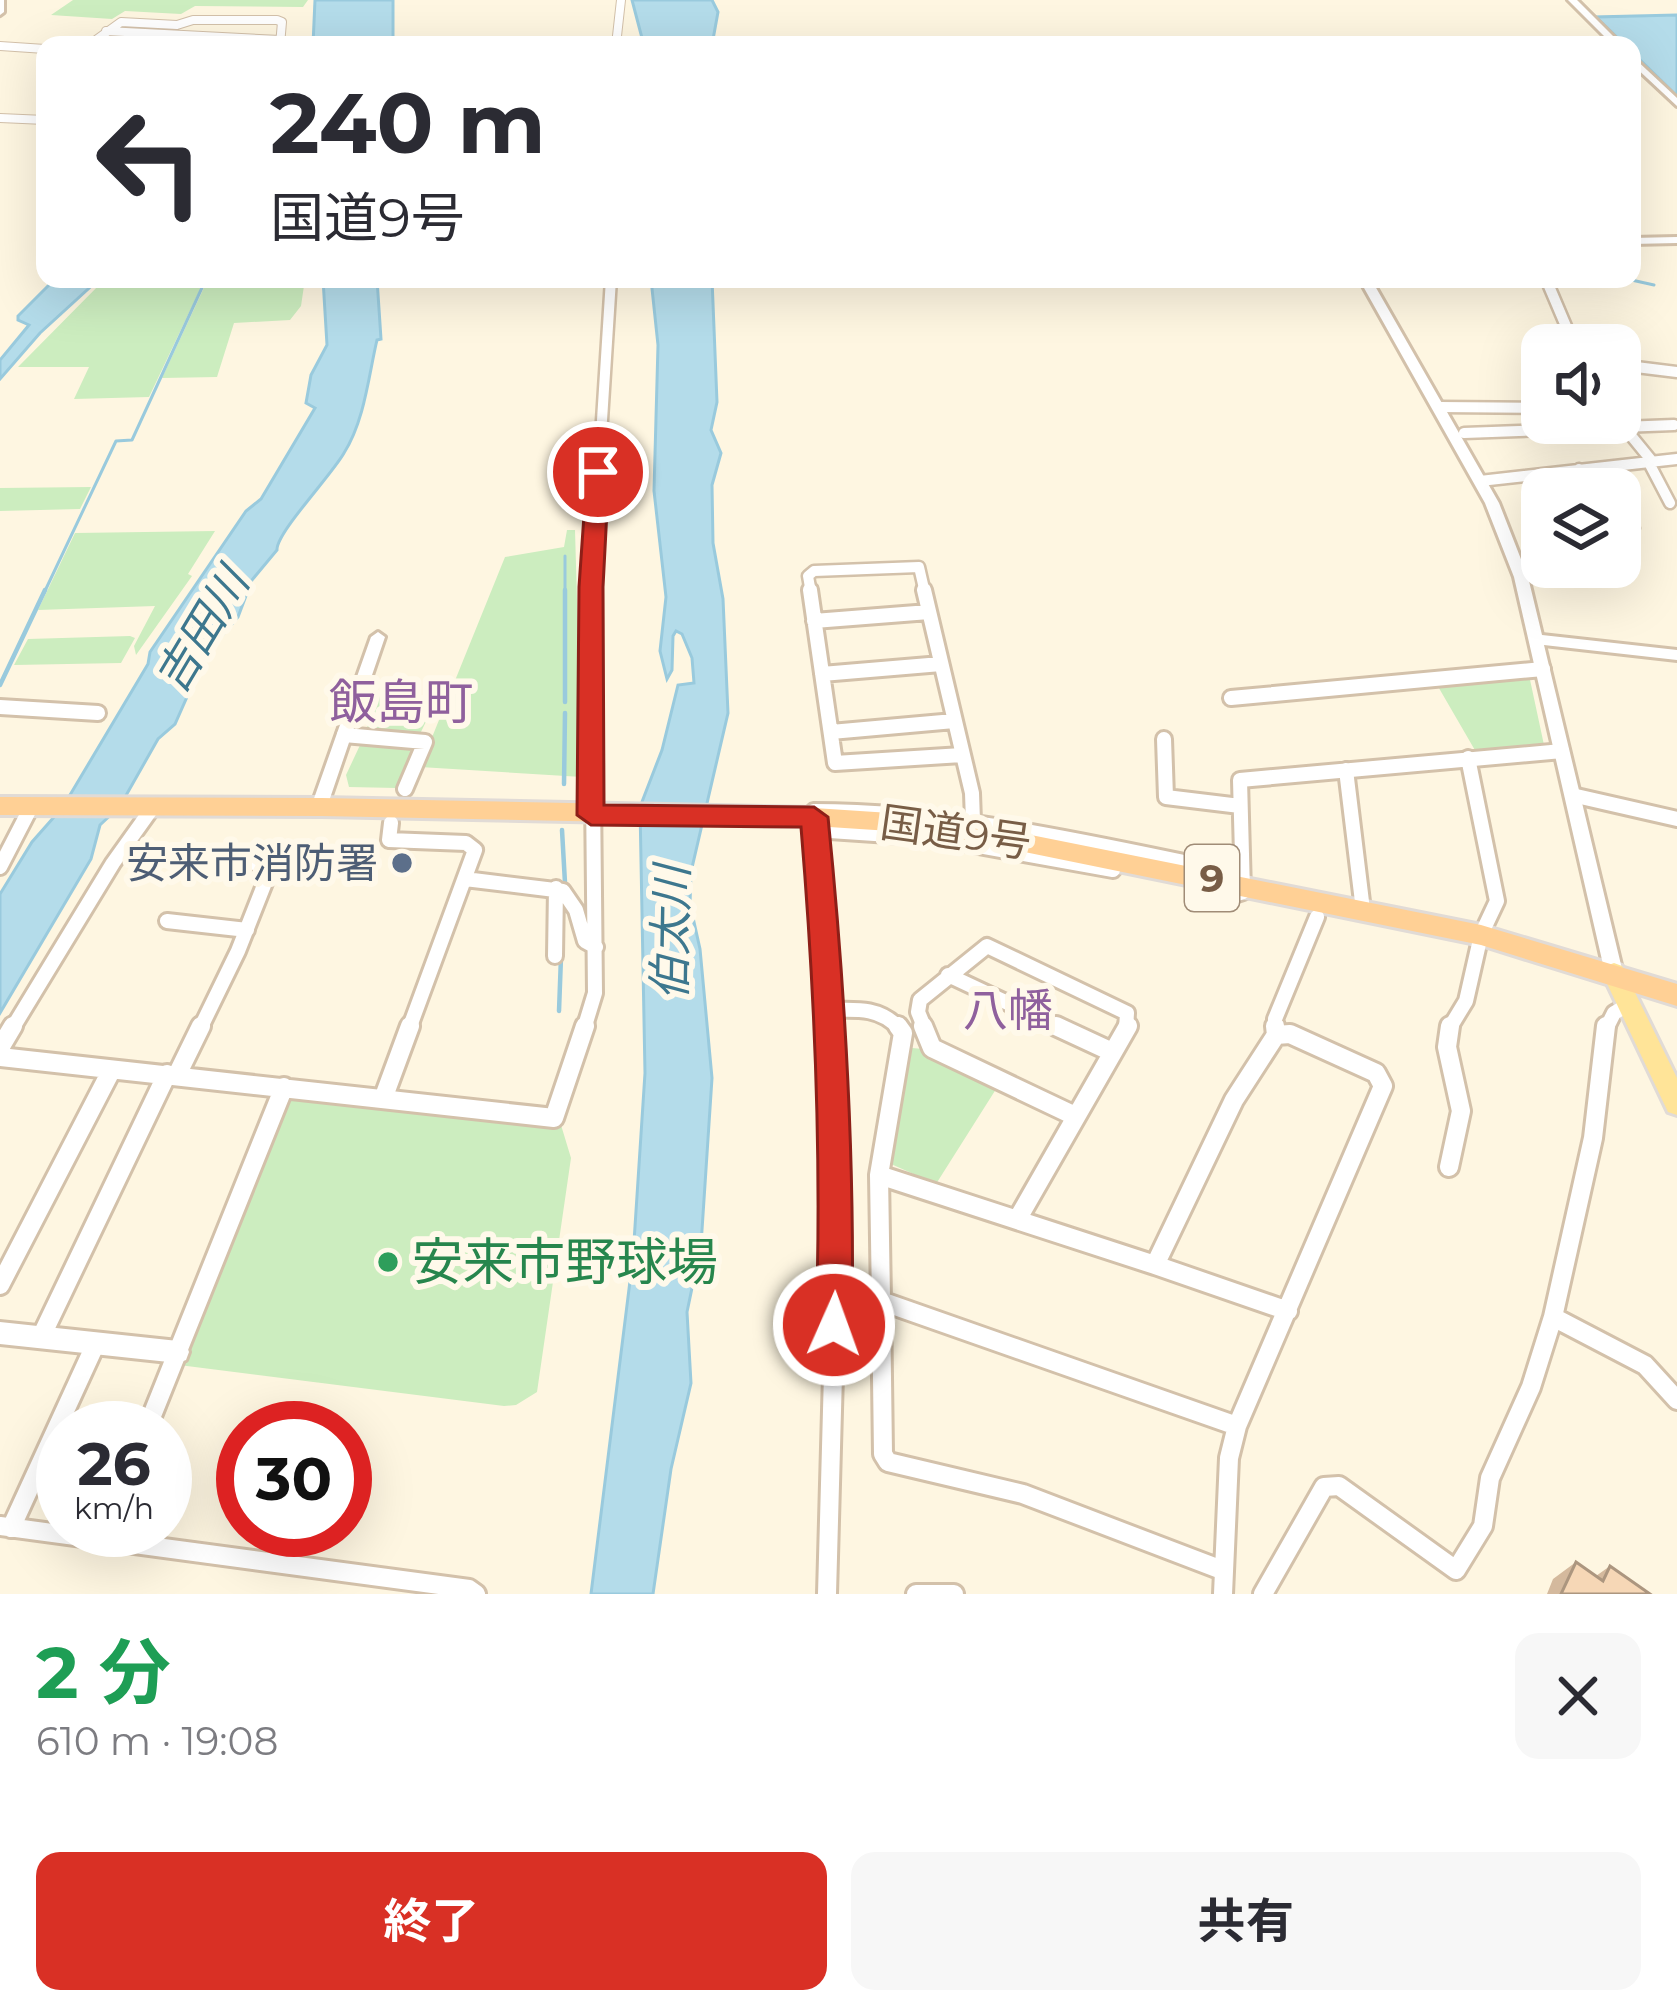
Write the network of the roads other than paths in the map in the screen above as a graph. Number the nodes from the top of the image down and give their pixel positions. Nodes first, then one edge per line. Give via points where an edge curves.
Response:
1 (0, 0) edge
2 (621, 0) edge
3 (1572, 0) edge
4 (0, 12) edge
5 (218, 20) junction
6 (106, 32) junction
7 (101, 36) edge
8 (140, 36) edge
9 (199, 36) edge
10 (280, 36) edge
11 (617, 36) edge
12 (1609, 36) edge
13 (0, 46) edge
14 (36, 48) edge
15 (1641, 68) edge
16 (1677, 103) edge
17 (0, 118) edge
18 (36, 120) edge
19 (1677, 240) edge
20 (1641, 241) edge
21 (610, 288) edge
22 (1370, 288) edge
23 (1550, 288) edge
24 (1565, 324) edge
25 (1641, 368) edge
26 (1677, 372) edge
27 (1440, 407) junction
28 (1521, 408) edge
29 (1674, 424) edge
30 (1641, 426) edge
31 (1521, 431) edge
32 (1464, 433) dead end
33 (1637, 444) edge
34 (1677, 459) edge
35 (1650, 460) junction
36 (1587, 468) edge
37 (1521, 477) edge
38 (1480, 482) junction
39 (1670, 503) dead end
40 (929, 612) junction
41 (814, 621) junction
42 (378, 637) dead end
43 (1535, 639) junction
44 (1677, 655) edge
45 (941, 664) junction
46 (1543, 669) junction
47 (822, 674) junction
48 (1232, 698) dead end
49 (0, 707) edge
50 (98, 713) dead end
51 (954, 721) junction
52 (831, 732) junction
53 (344, 735) junction
54 (1163, 739) dead end
55 (1562, 751) junction
56 (962, 755) junction
57 (1468, 758) junction
58 (1346, 770) junction
59 (405, 789) dead end
60 (1572, 795) junction
61 (0, 806) edge
62 (1240, 806) junction
63 (37, 807) junction
64 (150, 807) junction
65 (319, 807) junction
66 (594, 815) junction
67 (1677, 819) edge
68 (973, 820) junction
69 (811, 821) junction
70 (391, 823) dead end
71 (131, 849) dead end
72 (0, 867) edge
73 (465, 879) junction
74 (1243, 879) junction
75 (556, 888) junction
76 (1363, 910) junction
77 (1317, 917) dead end
78 (167, 921) dead end
79 (247, 930) junction
80 (1481, 934) junction
81 (596, 947) junction
82 (555, 956) dead end
83 (1614, 973) junction
84 (948, 975) junction
85 (1677, 995) edge
86 (1626, 1006) junction
87 (832, 1010) junction
88 (1276, 1035) junction
89 (0, 1048) edge
90 (1112, 1052) junction
91 (0, 1057) edge
92 (111, 1071) junction
93 (172, 1075) junction
94 (284, 1088) junction
95 (383, 1099) junction
96 (1677, 1104) edge
97 (1075, 1115) junction
98 (1449, 1167) dead end
99 (879, 1175) junction
100 (1017, 1220) junction
101 (1155, 1265) junction
102 (0, 1285) edge
103 (881, 1301) junction
104 (1288, 1311) junction
105 (1553, 1317) junction
106 (0, 1334) edge
107 (42, 1335) junction
108 (96, 1342) junction
109 (178, 1352) junction
110 (1677, 1400) edge
111 (158, 1401) edge
112 (1237, 1426) junction
113 (6, 1527) edge
114 (36, 1530) edge
115 (192, 1549) edge
116 (1222, 1570) junction
117 (476, 1594) edge
118 (827, 1594) edge
119 (916, 1594) edge
120 (954, 1594) edge
121 (1223, 1594) edge
122 (1263, 1594) edge

1 - 4 street
2 - 11 street
3 - 12 street
5 - 6 street via 121,22
5 - 9 street
5 - 10 street via 281,21
6 - 7 street
6 - 8 street
13 - 14 street
15 - 16 street
17 - 18 street
19 - 20 street
21 - 66 street via 591,587
22 - 27 street
23 - 24 street
25 - 26 street
27 - 28 street
27 - 38 street
29 - 30 street
31 - 32 street
33 - 35 street
34 - 35 street
35 - 36 street
35 - 39 street
37 - 38 street
38 - 43 street via 1521,577
40 - 41 street
40 - 41 street via 919,567 814,571
40 - 45 street
41 - 47 street
42 - 53 street
43 - 44 street
43 - 46 street
45 - 47 street
45 - 51 street
46 - 48 street
46 - 55 street
47 - 52 street
49 - 50 street
51 - 52 street
51 - 56 street
52 - 56 street via 842,766
53 - 59 street via 425,742
53 - 65 street
54 - 62 street via 1166,797
55 - 57 street
55 - 60 street
56 - 68 street
57 - 58 street
57 - 80 street via 1496,901
58 - 62 street via 1240,780
58 - 76 street
60 - 67 street
60 - 83 street
61 - 63 highway, 国道9号 / 9
62 - 74 street
63 - 64 highway, 国道9号 / 9
63 - 72 street
64 - 65 highway, 国道9号 / 9
64 - 89 street
65 - 66 highway, 国道9号 / 9
66 - 69 highway, 国道9号 / 9
66 - 81 street
68 - 69 street via 818,808
68 - 74 street
69 - 74 highway, 国道9号 / 9 via 975,831
69 - 74 street via 969,841 1234,895 1242,894
69 - 87 street
70 - 73 street via 389,840 472,844
71 - 79 street via 269,862
73 - 75 street
73 - 95 street
74 - 76 highway, 国道9号 / 9
75 - 81 street
75 - 82 street
76 - 80 highway, 国道9号 / 9
77 - 88 street via 1275,1019
78 - 79 street
79 - 93 street
80 - 83 highway, 国道9号 / 9
80 - 98 street via 1447,1047 1461,1111
81 - 95 street via 595,993 554,1118
83 - 85 highway, 国道9号 / 9
83 - 86 main road
84 - 90 street
84 - 90 street via 981,948 994,948 1127,1013
84 - 97 street via 918,1004 930,1045
86 - 96 main road
86 - 105 street via 1606,1025 1593,1138
87 - 99 street via 886,1014 903,1033
87 - 118 street via 838,1190
88 - 101 street via 1234,1100
88 - 104 street via 1376,1073 1383,1086
90 - 97 street
91 - 92 street
92 - 93 street
92 - 102 street
93 - 94 street
93 - 107 street
94 - 95 street
94 - 109 street
97 - 100 street
99 - 100 street
99 - 103 street
100 - 101 street
101 - 104 street
103 - 112 street
103 - 116 street via 888,1462 1023,1494
104 - 112 street
105 - 110 street via 1645,1365
105 - 122 street via 1490,1478 1483,1526 1456,1570 1339,1486 1324,1486
106 - 107 street
107 - 108 street
108 - 109 street
108 - 113 street
109 - 111 street
112 - 116 street
113 - 114 street
115 - 117 street
116 - 121 street
119 - 120 street

